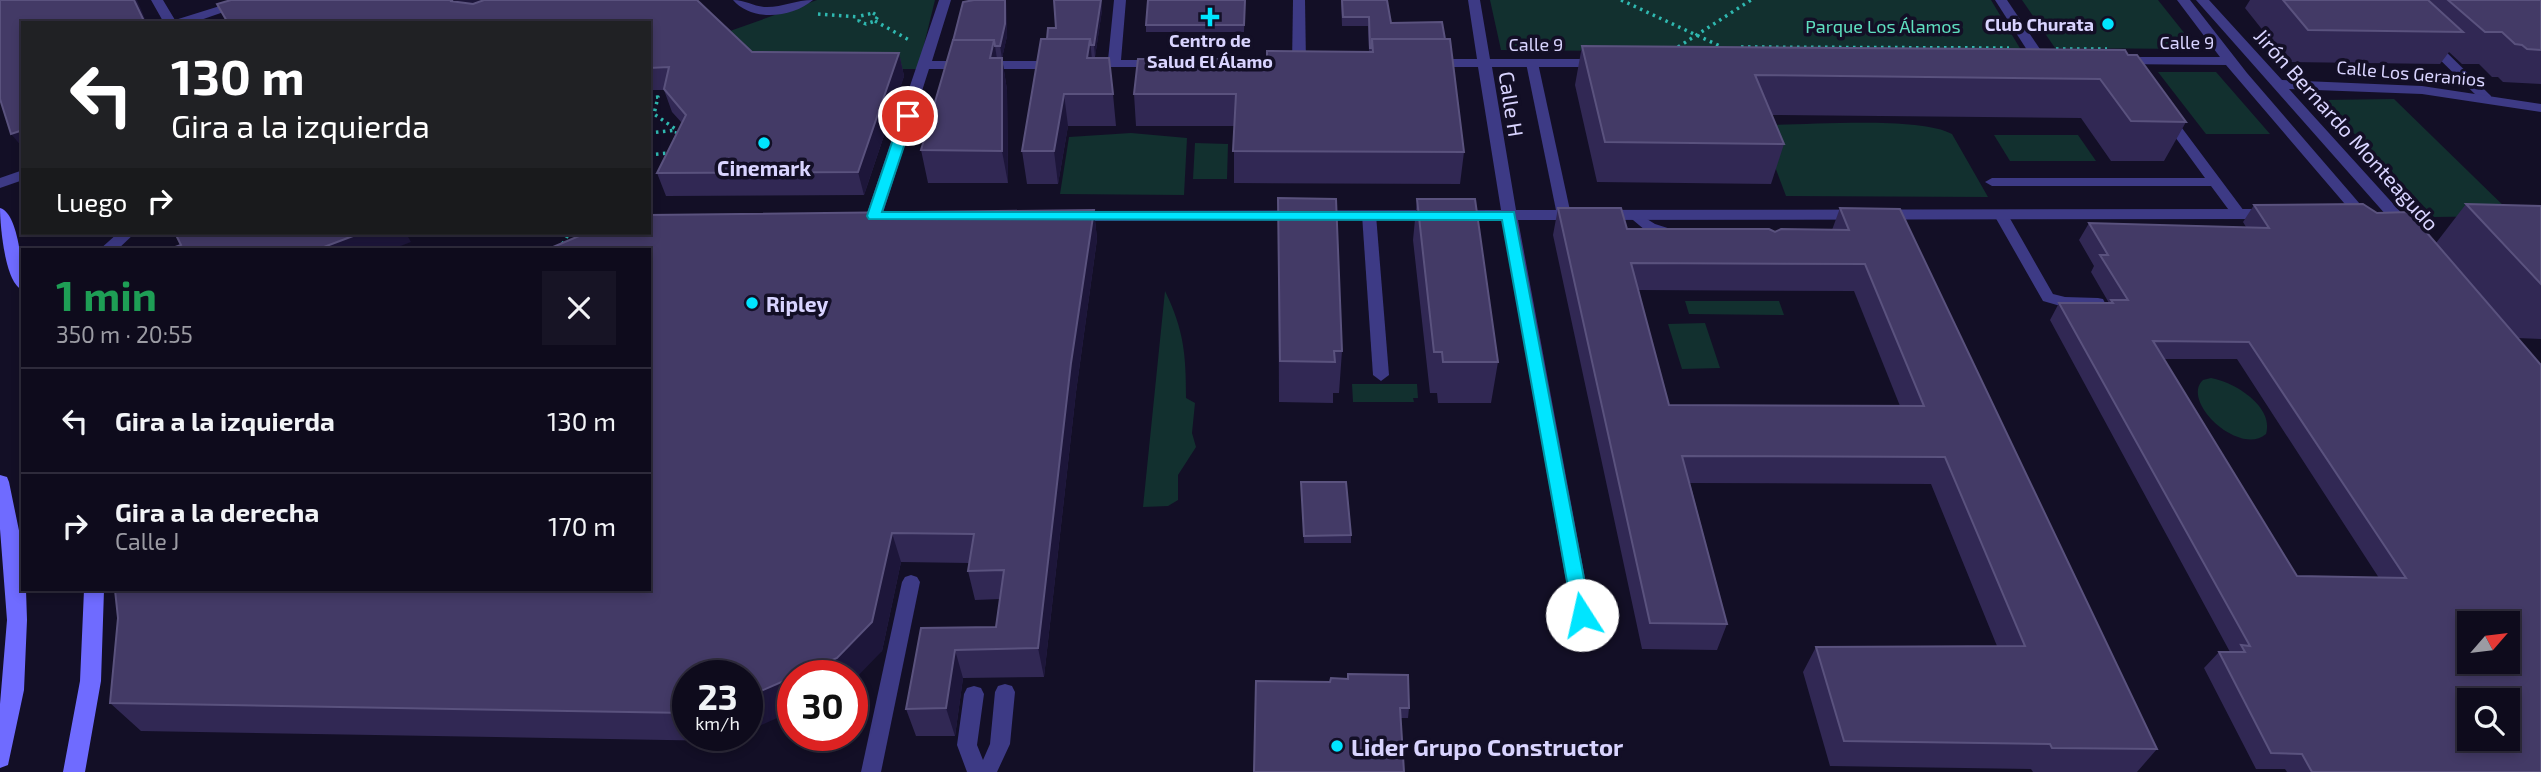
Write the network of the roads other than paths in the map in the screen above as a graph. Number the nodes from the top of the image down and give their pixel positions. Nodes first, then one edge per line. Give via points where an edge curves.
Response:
1 (157, 0) edge
2 (252, 0) edge
3 (739, 0) edge
4 (807, 0) edge
5 (944, 0) edge
6 (1120, 0) edge
7 (1299, 0) edge
8 (1474, 0) edge
9 (2001, 0) edge
10 (2183, 0) edge
11 (2202, 0) edge
12 (170, 21) edge
13 (184, 21) edge
14 (2418, 32) edge
15 (927, 58) junction
16 (2041, 61) edge
17 (2231, 61) junction
18 (1408, 63) edge
19 (1485, 63) junction
20 (1532, 63) junction
21 (1615, 63) edge
22 (1114, 64) junction
23 (1180, 64) edge
24 (1299, 64) edge
25 (2122, 65) edge
26 (2277, 84) junction
27 (2487, 99) junction
28 (2157, 104) edge
29 (2541, 108) edge
30 (21, 176) edge
31 (1992, 182) dead end
32 (2215, 182) junction
33 (0, 183) edge
34 (0, 214) edge
35 (2239, 214) junction
36 (2280, 214) edge
37 (2334, 214) edge
38 (1369, 215) junction
39 (1509, 215) junction
40 (1564, 215) junction
41 (1634, 215) junction
42 (2001, 215) junction
43 (874, 216) edge
44 (1051, 216) edge
45 (1682, 234) edge
46 (125, 235) edge
47 (2423, 246) edge
48 (109, 248) edge
49 (19, 262) edge
50 (2098, 303) edge
51 (1381, 375) dead end
52 (0, 482) edge
53 (11, 520) edge
54 (911, 582) dead end
55 (94, 591) edge
56 (1587, 642) dead end
57 (1005, 692) dead end
58 (974, 694) dead end
59 (0, 758) edge
60 (74, 772) edge
61 (871, 772) edge
62 (977, 772) edge
63 (987, 772) edge

1 - 12 street
2 - 13 street
3 - 4 street via 754,10 770,12
5 - 15 street
6 - 22 street
7 - 24 street
8 - 19 street, Calle H
9 - 16 street
10 - 17 street, Jirón Bernardo Monteagudo
11 - 26 street, Jirón Bernardo Monteagudo
14 - 27 lane
15 - 22 street
15 - 43 street
17 - 25 street, Calle 9
17 - 37 street, Jirón Bernardo Monteagudo via 2361,214
18 - 19 street, Calle 9
19 - 20 street, Calle 9
19 - 39 street, Calle H
20 - 21 street, Calle 9
20 - 40 lane
22 - 23 street
26 - 27 street, Calle Los Geranios via 2383,87
26 - 47 street, Jirón Bernardo Monteagudo
27 - 29 street, Calle Los Geranios
28 - 32 lane
30 - 33 street
31 - 32 lane
32 - 35 lane
34 - 49 main road
35 - 36 street
35 - 42 street
38 - 39 street
38 - 44 street
38 - 51 lane
39 - 40 street
39 - 56 street, Calle H
40 - 41 street
41 - 42 street
41 - 45 lane via 1660,232
42 - 50 lane via 2048,297
46 - 48 street
52 - 53 main road
53 - 59 main road via 18,596 15,657
54 - 61 lane
55 - 60 main road via 96,622
57 - 63 lane via 1000,744
58 - 62 lane via 967,745

